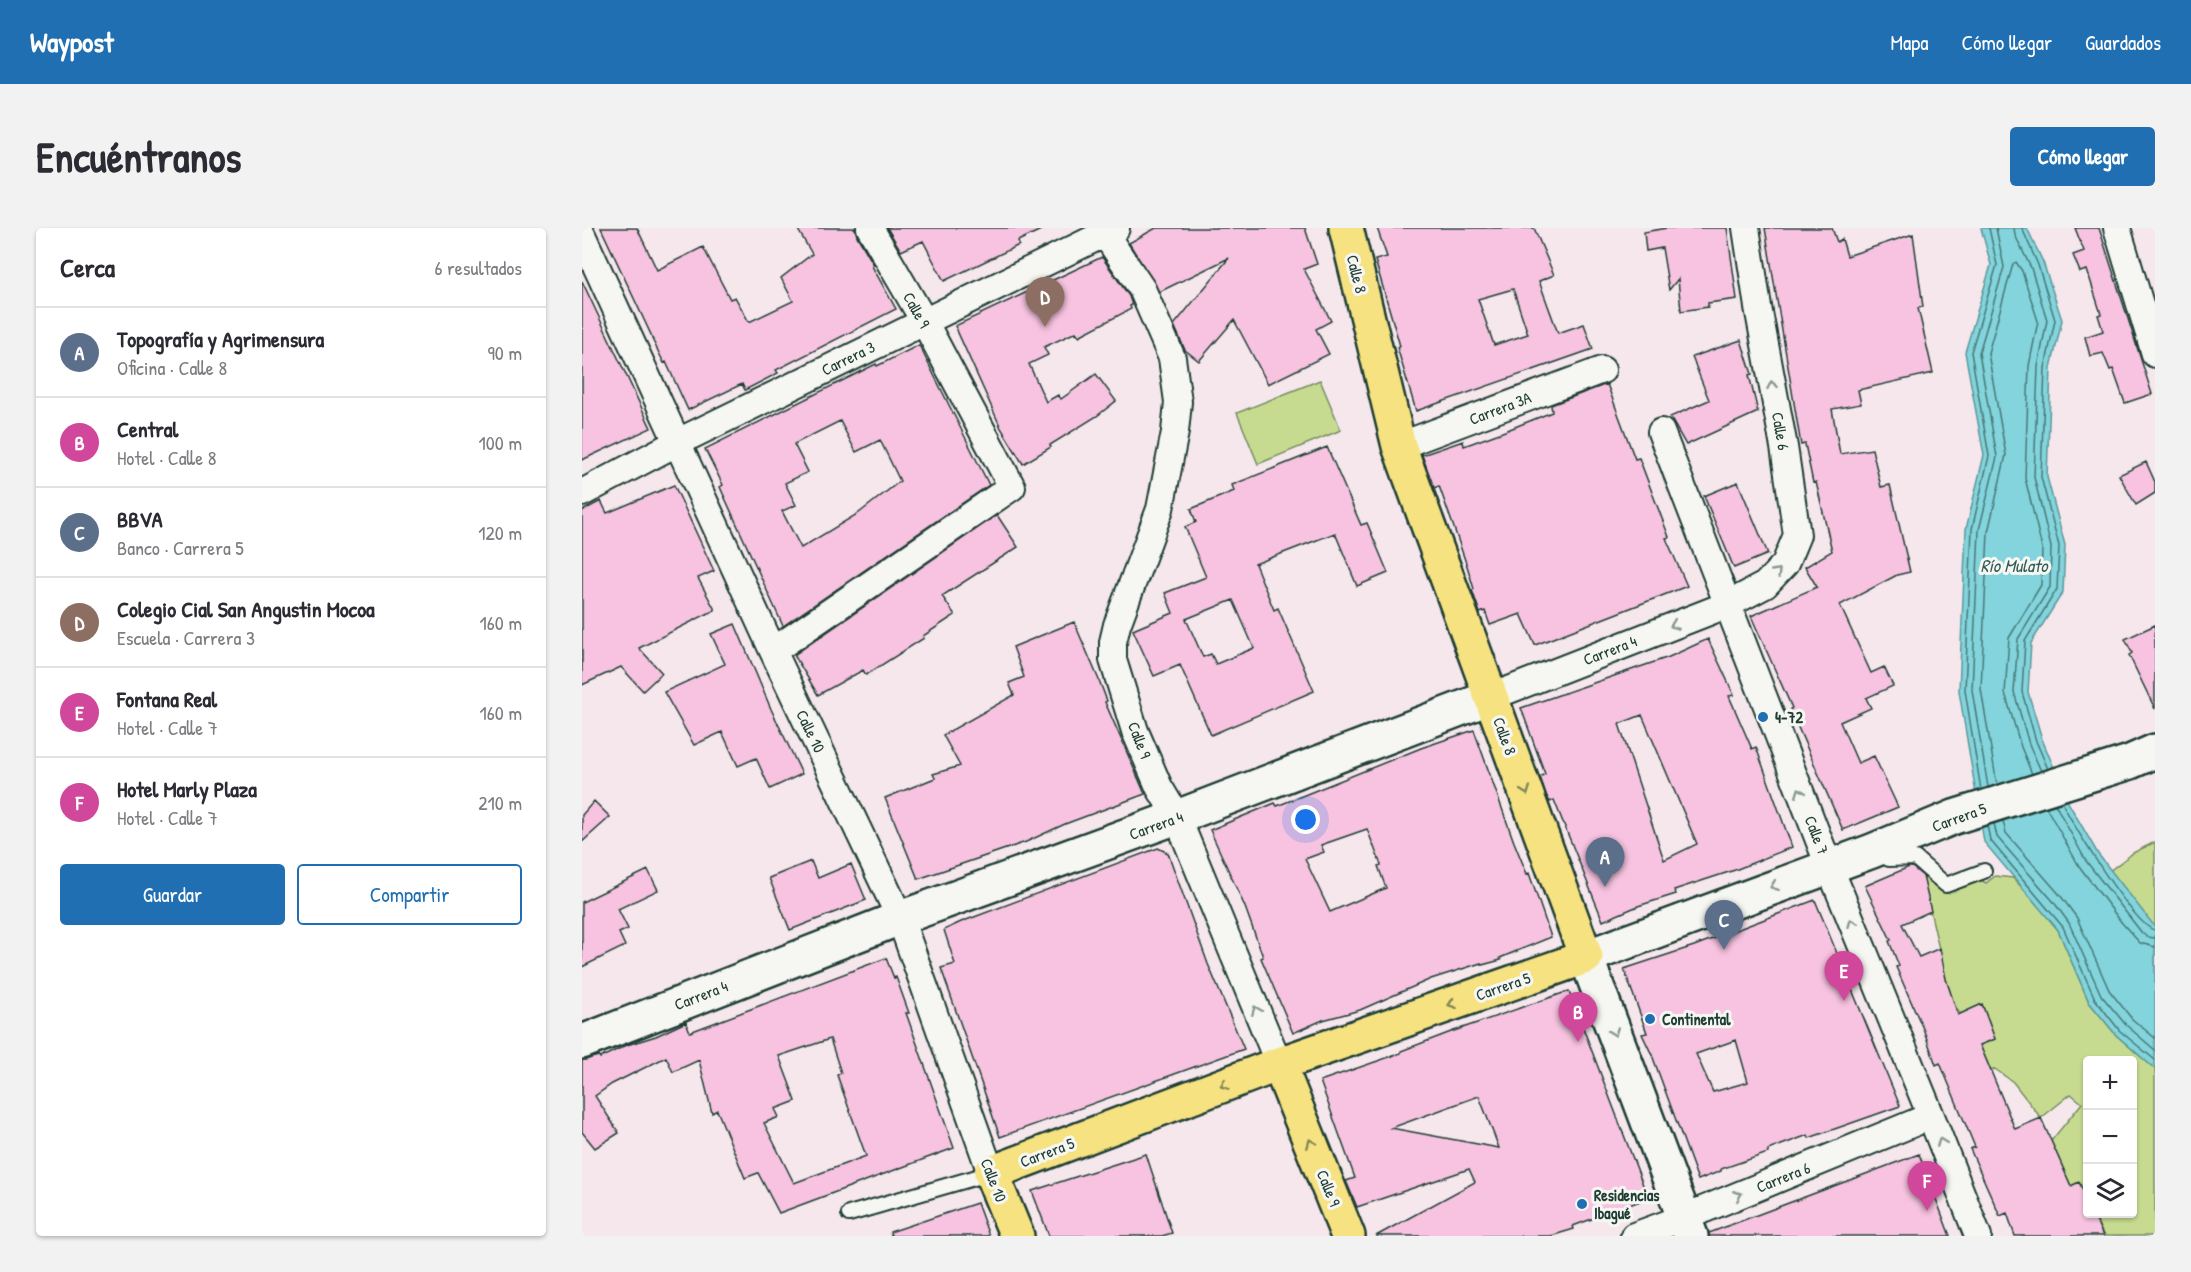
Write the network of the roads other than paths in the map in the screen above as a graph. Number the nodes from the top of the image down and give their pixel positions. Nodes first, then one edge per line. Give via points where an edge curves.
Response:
1 (870, 228) edge
2 (1346, 228) edge
3 (1746, 228) edge
4 (2117, 228) edge
5 (1110, 231) edge
6 (582, 235) edge
7 (924, 321) junction
8 (2155, 354) edge
9 (1602, 370) dead end
10 (1661, 432) dead end
11 (678, 442) junction
12 (1399, 446) junction
13 (582, 493) edge
14 (1729, 604) junction
15 (773, 651) junction
16 (1491, 697) junction
17 (2143, 756) edge
18 (1177, 817) junction
19 (1872, 851) junction
20 (1828, 866) junction
21 (1984, 871) dead end
22 (900, 918) junction
23 (1586, 957) junction
24 (582, 1041) edge
25 (1278, 1064) junction
26 (1931, 1116) junction
27 (991, 1173) junction
28 (849, 1214) dead end
29 (1687, 1227) edge
30 (1017, 1236) edge
31 (1348, 1236) edge
32 (1634, 1236) edge
33 (1977, 1236) edge

1 - 7 street, Calle 9
2 - 12 main road, Calle 8
14 -> 3 street, Calle 6 via 1772,578 1785,564 1797,535
4 - 8 street
5 - 7 street, Carrera 3
5 - 18 street, Calle 9 via 1142,289 1172,358 1178,402 1160,509 1113,642 1113,660 1135,731 1159,787
6 - 11 street, Calle 10
7 - 11 street, Carrera 3
7 - 15 street, Calle 9 via 1011,487
9 - 12 street, Carrera 3A
10 - 14 street, Calle 7
11 - 13 street, Carrera 3
11 - 15 street, Calle 10
12 - 16 main road, Calle 8
14 -> 16 street, Carrera 4
20 -> 14 street, Calle 7
15 - 22 street, Calle 10
16 - 18 street, Carrera 4
16 -> 23 main road, Calle 8
17 - 19 street, Carrera 5 via 1954,817
18 - 22 street, Carrera 4
25 -> 18 street, Calle 9
19 - 20 street, Carrera 5
19 - 21 lane via 1889,859 1916,858 1946,885
20 -> 23 street, Carrera 5
26 -> 20 street, Calle 7
22 - 24 street, Carrera 4
22 - 27 street, Calle 10
23 -> 25 main road, Carrera 5
23 -> 29 street, Calle 8
25 -> 27 main road, Carrera 5
31 -> 25 main road, Calle 9
29 -> 26 street, Carrera 6
33 -> 26 street, Calle 7
27 - 28 lane, Carrera 5
27 - 30 main road, Calle 10
29 - 32 street, Carrera 6

